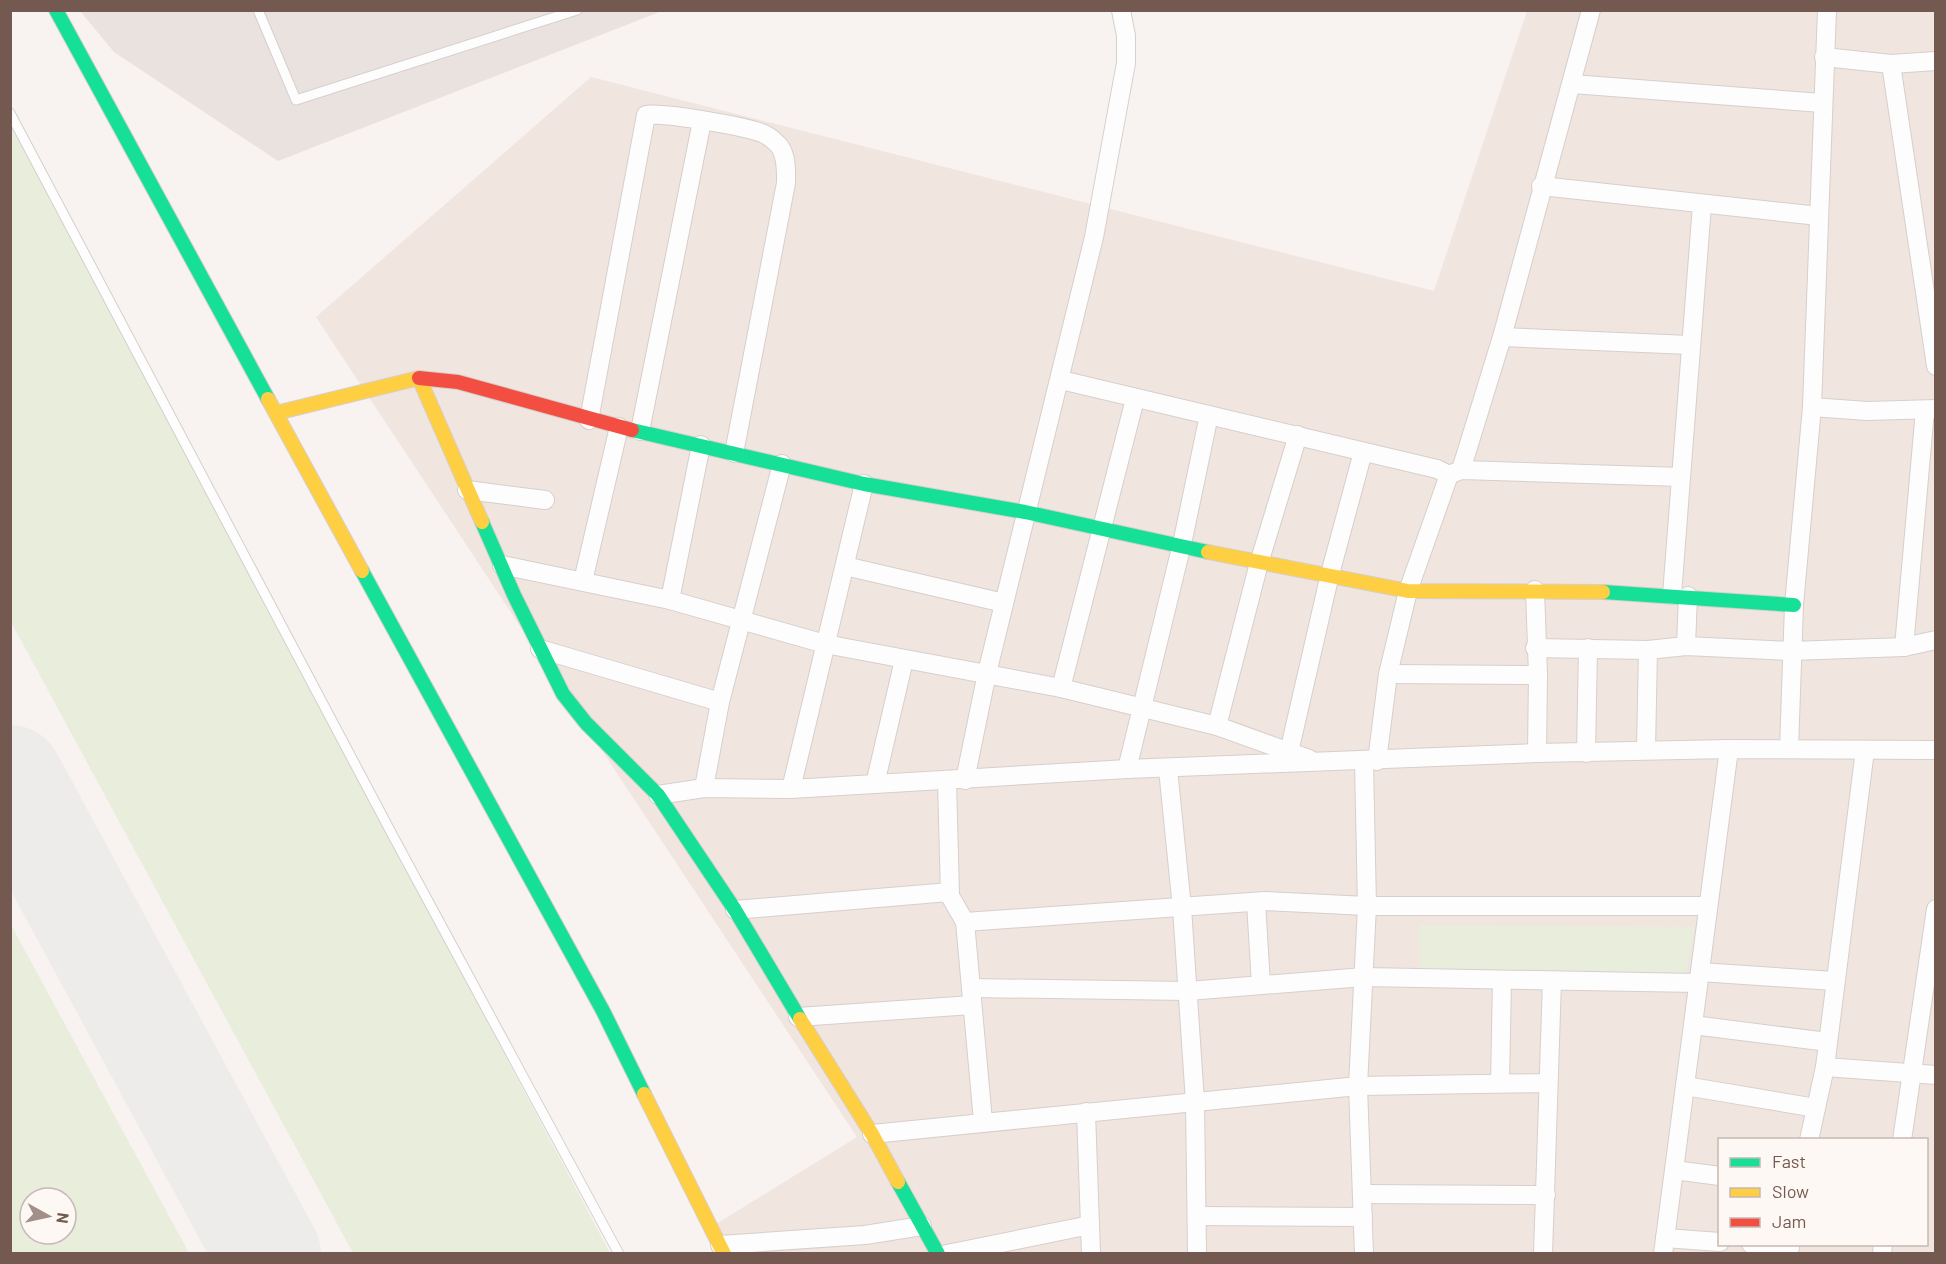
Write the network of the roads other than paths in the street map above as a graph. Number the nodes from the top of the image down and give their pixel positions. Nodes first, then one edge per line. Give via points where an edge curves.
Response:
1 (56, 10) edge
2 (258, 10) edge
3 (577, 10) edge
4 (1121, 10) edge
5 (1591, 10) edge
6 (1827, 10) edge
7 (1824, 57) junction
8 (1935, 61) edge
9 (1891, 64) junction
10 (1572, 84) junction
11 (1822, 103) junction
12 (10, 113) edge
13 (702, 121) junction
14 (1541, 186) junction
15 (1702, 205) junction
16 (1820, 216) junction
17 (1502, 337) junction
18 (1690, 345) junction
19 (1935, 366) edge
20 (419, 378) junction
21 (1060, 380) junction
22 (1135, 399) junction
23 (1812, 407) junction
24 (1930, 409) edge
25 (276, 413) junction
26 (1209, 415) junction
27 (589, 420) junction
28 (619, 427) junction
29 (640, 431) junction
30 (1298, 435) junction
31 (701, 445) junction
32 (1363, 452) junction
33 (734, 453) junction
34 (782, 464) junction
35 (1455, 473) junction
36 (1681, 477) junction
37 (864, 484) junction
38 (467, 490) junction
39 (545, 500) dead end
40 (1025, 512) junction
41 (1103, 529) junction
42 (1182, 544) junction
43 (1259, 563) junction
44 (502, 565) junction
45 (845, 566) junction
46 (1330, 574) junction
47 (583, 581) junction
48 (1535, 590) junction
49 (1408, 591) junction
50 (1680, 595) junction
51 (669, 600) junction
52 (1004, 603) junction
53 (1794, 605) junction
54 (741, 622) junction
55 (1935, 640) edge
56 (825, 644) junction
57 (1686, 646) junction
58 (1904, 647) junction
59 (1535, 648) junction
60 (1588, 648) junction
61 (540, 649) junction
62 (1648, 650) junction
63 (1791, 651) junction
64 (904, 660) junction
65 (987, 673) junction
66 (1388, 674) junction
67 (1538, 675) junction
68 (1061, 688) junction
69 (720, 702) junction
70 (1140, 709) junction
71 (1217, 726) junction
72 (1729, 749) junction
73 (1789, 749) junction
74 (1646, 750) junction
75 (1864, 750) junction
76 (1935, 750) edge
77 (1289, 752) junction
78 (1537, 753) junction
79 (1586, 753) junction
80 (1370, 762) junction
81 (1319, 763) junction
82 (1168, 769) junction
83 (1127, 770) junction
84 (956, 780) junction
85 (874, 784) junction
86 (704, 788) junction
87 (791, 789) junction
88 (658, 795) junction
89 (949, 892) junction
90 (1256, 902) junction
91 (1368, 906) junction
92 (1708, 906) junction
93 (1182, 908) junction
94 (1935, 909) edge
95 (735, 910) junction
96 (964, 922) junction
97 (1364, 977) junction
98 (1699, 977) junction
99 (1502, 980) junction
100 (1552, 981) junction
101 (1834, 981) junction
102 (1261, 986) junction
103 (1188, 991) junction
104 (971, 996) junction
105 (798, 1017) junction
106 (1693, 1025) junction
107 (1828, 1042) junction
108 (1825, 1067) junction
109 (1913, 1073) junction
110 (1935, 1075) edge
111 (1500, 1083) junction
112 (1548, 1083) junction
113 (1358, 1086) junction
114 (1685, 1086) junction
115 (1195, 1102) junction
116 (1816, 1108) junction
117 (1086, 1112) junction
118 (983, 1121) junction
119 (872, 1134) junction
120 (1809, 1138) edge
121 (1902, 1138) edge
122 (1674, 1170) junction
123 (1718, 1176) edge
124 (1362, 1194) junction
125 (1546, 1194) junction
126 (1197, 1216) junction
127 (1362, 1217) junction
128 (922, 1226) junction
129 (1090, 1226) junction
130 (1718, 1242) edge
131 (1664, 1246) edge
132 (1761, 1246) edge
133 (722, 1249) edge
134 (1790, 1249) edge
135 (619, 1254) edge
136 (938, 1254) edge
137 (946, 1254) edge
138 (1091, 1254) edge
139 (1197, 1254) edge
140 (1364, 1254) edge
141 (1543, 1254) edge

1 - 25 street
2 - 3 lane via 296,99
4 - 21 street via 1126,63 1094,237
5 - 10 street
6 - 7 street
7 - 9 street
7 - 11 street
8 - 9 street
9 - 19 street
10 - 11 street
10 - 14 street
11 - 16 street
12 - 135 lane
13 - 27 street via 657,113 646,115
13 - 29 street
13 - 33 street via 764,134 780,146 786,163 786,183
14 - 15 street
14 - 17 street
15 - 16 street
15 - 18 street
16 - 23 street
17 - 18 street
17 - 35 street
18 - 36 street
20 - 25 street
20 - 27 street via 458,382
20 - 38 street
21 - 22 street
21 - 40 street
22 - 26 street
22 - 41 street
23 - 24 street via 1867,411
23 - 53 street
24 - 58 street
25 - 133 street via 603,1011
26 - 30 street
26 - 42 street
27 - 28 street
28 - 29 street
28 - 47 street
29 - 31 street
30 - 32 street
30 - 43 street
31 - 33 street
31 - 51 street
32 - 35 street
32 - 46 street
33 - 34 street
34 - 37 street
34 - 54 street
35 - 36 street
35 - 49 street
36 - 50 street
37 - 40 street
37 - 45 street
38 - 39 street
38 - 44 street
40 - 41 street
40 - 52 street
41 - 42 street
41 - 68 street
42 - 43 street
42 - 70 street
43 - 46 street
43 - 71 street
44 - 47 street
44 - 61 street
45 - 52 street
45 - 56 street
46 - 49 street
46 - 77 street
47 - 51 street
48 - 49 street
48 - 50 street
48 - 59 street
49 - 66 street
50 - 53 street
50 - 57 street
51 - 54 street
52 - 65 street
53 - 63 street
54 - 56 street
54 - 69 street
55 - 58 street
56 - 64 street
56 - 87 street
57 - 62 street
57 - 63 street
58 - 63 street
59 - 60 street
59 - 67 street
60 - 62 street
60 - 79 street
61 - 69 street
61 - 88 street via 563,694 586,723
62 - 74 street
63 - 73 street
64 - 65 street
64 - 85 street
65 - 68 street
65 - 84 street
66 - 67 street
66 - 80 street
67 - 78 street
68 - 70 street
69 - 86 street
70 - 71 street
70 - 83 street
71 - 77 street
72 - 73 street
72 - 74 street
72 - 92 street
73 - 75 street
74 - 79 street
75 - 76 street
75 - 101 street
77 - 81 street
78 - 79 street
78 - 80 street
80 - 81 street
80 - 91 street
81 - 82 street
82 - 83 street
82 - 93 street
83 - 84 street
84 - 85 street
84 - 89 street
85 - 87 street
86 - 87 street
86 - 88 street
88 - 95 street
89 - 95 street
89 - 96 street
90 - 91 street
90 - 93 street
90 - 102 street
91 - 92 street
91 - 97 street
92 - 98 street
93 - 96 street
93 - 103 street
94 - 109 street
95 - 105 street
96 - 104 street
97 - 99 street
97 - 102 street
97 - 113 street
98 - 100 street
98 - 101 street
98 - 106 street
99 - 100 street
99 - 111 street
100 - 112 street
101 - 107 street
102 - 103 street
103 - 104 street
103 - 115 street
104 - 105 street
104 - 118 street
105 - 119 street
106 - 107 street
106 - 114 street
107 - 108 street
108 - 109 street
108 - 116 street
109 - 110 street
109 - 121 street
111 - 112 street
111 - 113 street
112 - 125 street
113 - 115 street
113 - 124 street
114 - 116 street
114 - 122 street
115 - 117 street
115 - 126 street
116 - 120 street
117 - 118 street
117 - 129 street
118 - 119 street
119 - 128 street
122 - 123 street
122 - 131 street
124 - 125 street
124 - 127 street
125 - 141 street
126 - 127 street
126 - 139 street
127 - 140 street
128 - 133 street
128 - 136 street
129 - 137 street
129 - 138 street
130 - 131 street
132 - 134 street

